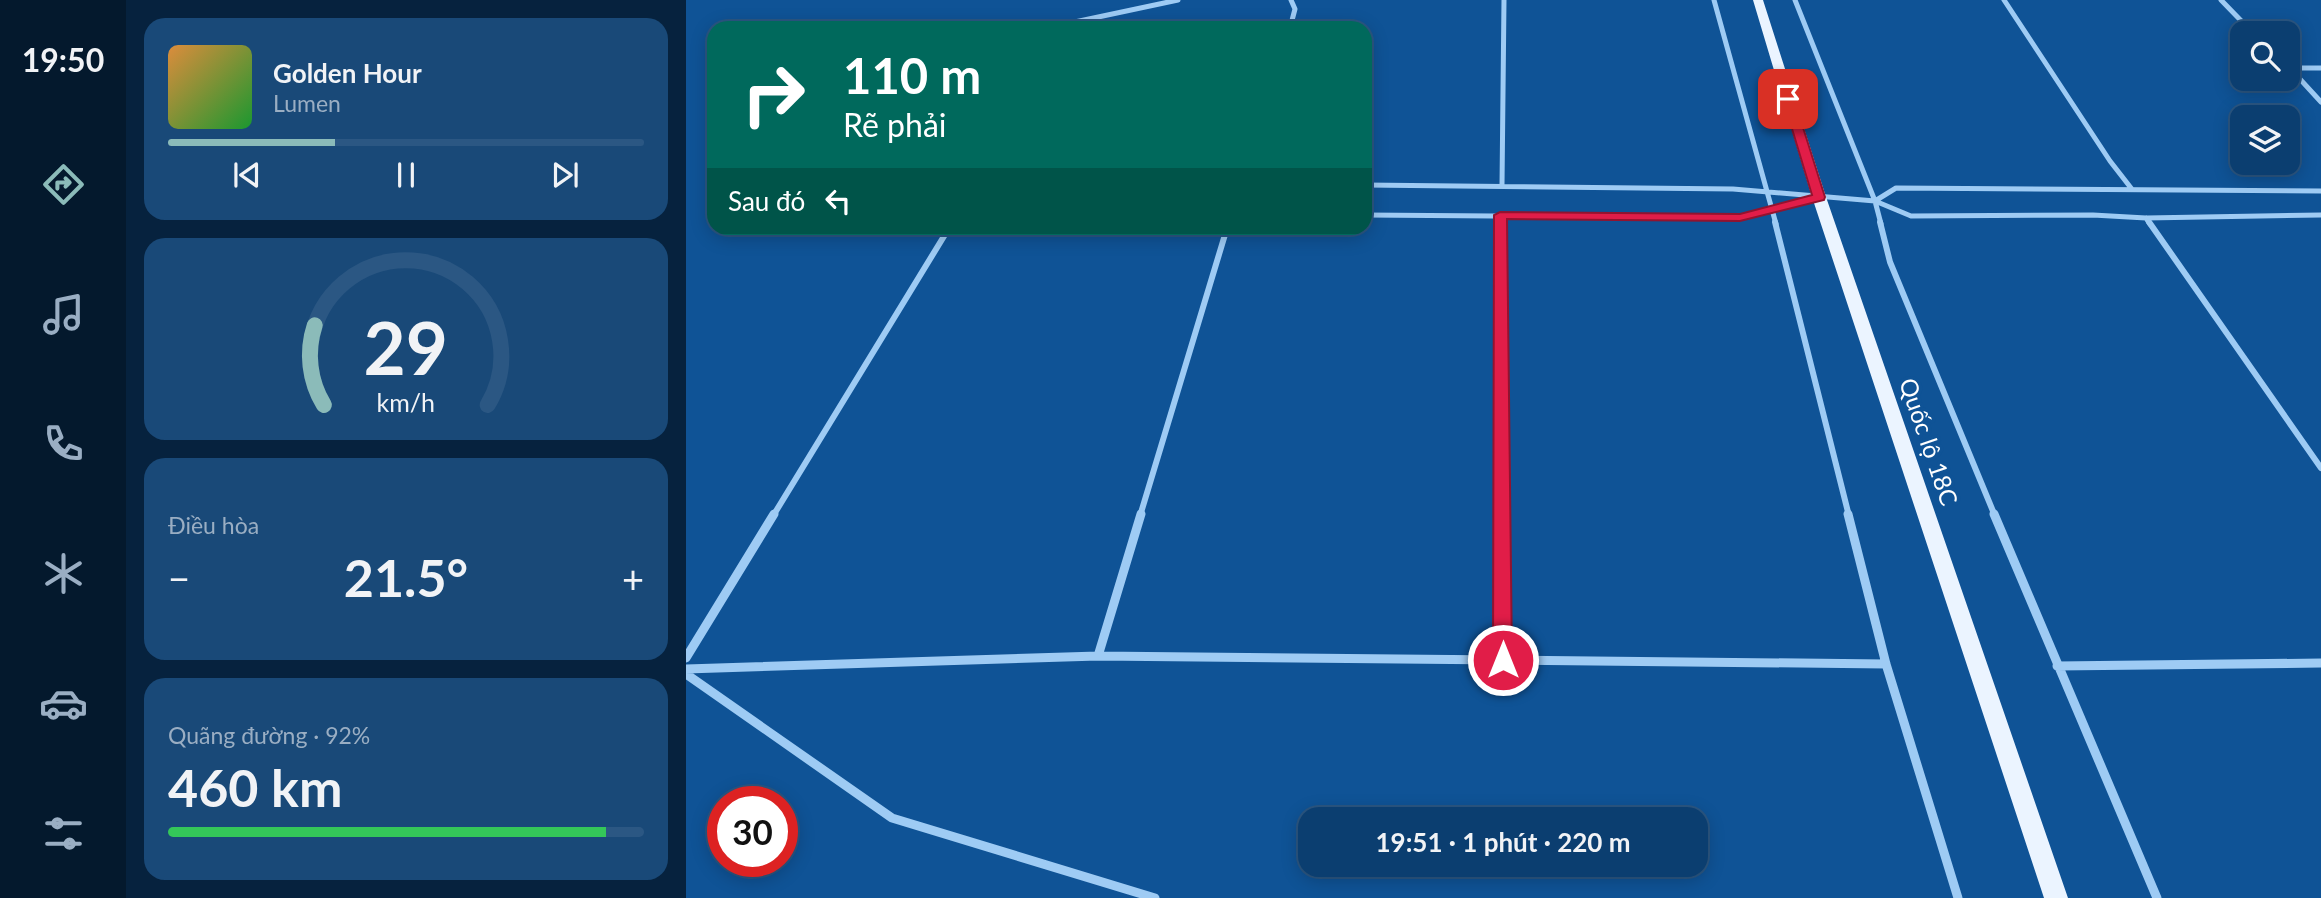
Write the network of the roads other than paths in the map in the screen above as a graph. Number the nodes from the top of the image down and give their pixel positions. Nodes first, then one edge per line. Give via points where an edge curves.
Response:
1 (1178, 0) edge
2 (1291, 0) edge
3 (1504, 0) edge
4 (1714, 0) edge
5 (1758, 0) edge
6 (1795, 0) edge
7 (2004, 0) edge
8 (2221, 0) edge
9 (1079, 21) edge
10 (1292, 21) edge
11 (2241, 21) edge
12 (2300, 67) edge
13 (2321, 68) edge
14 (2300, 79) edge
15 (2321, 102) edge
16 (1372, 185) edge
17 (1502, 185) junction
18 (2131, 188) junction
19 (2321, 191) edge
20 (1768, 192) junction
21 (1819, 197) junction
22 (1875, 201) junction
23 (1770, 210) junction
24 (1372, 215) edge
25 (1500, 215) junction
26 (2321, 215) edge
27 (2146, 218) junction
28 (945, 235) edge
29 (1225, 235) edge
30 (2321, 468) edge
31 (1098, 656) junction
32 (686, 658) edge
33 (1503, 660) junction
34 (2321, 663) edge
35 (1886, 664) junction
36 (2057, 667) junction
37 (686, 672) edge
38 (1155, 898) edge
39 (1958, 898) edge
40 (2056, 898) edge
41 (2157, 898) edge

1 - 9 street
2 - 10 street via 1296,9
3 - 17 street
4 - 20 street
5 - 21 main road, Quốc lộ 18C
6 - 22 street
7 - 18 street
8 - 11 street
12 - 13 street
14 - 15 street
16 - 17 street
17 - 20 street
18 - 19 street
18 - 22 street via 1896,188
20 - 21 street
20 - 23 street
21 - 22 street
21 - 23 street
21 - 40 main road, Quốc lộ 18C
22 - 27 street via 1911,216
22 - 36 street via 1890,262
23 - 25 street via 1740,218
23 - 35 street
24 - 25 street
25 - 33 street
26 - 27 street
27 - 30 street
28 - 32 street
29 - 31 street
31 - 33 street
31 - 37 street
33 - 35 street
34 - 36 street
35 - 39 street
36 - 41 street
37 - 38 street via 892,818

